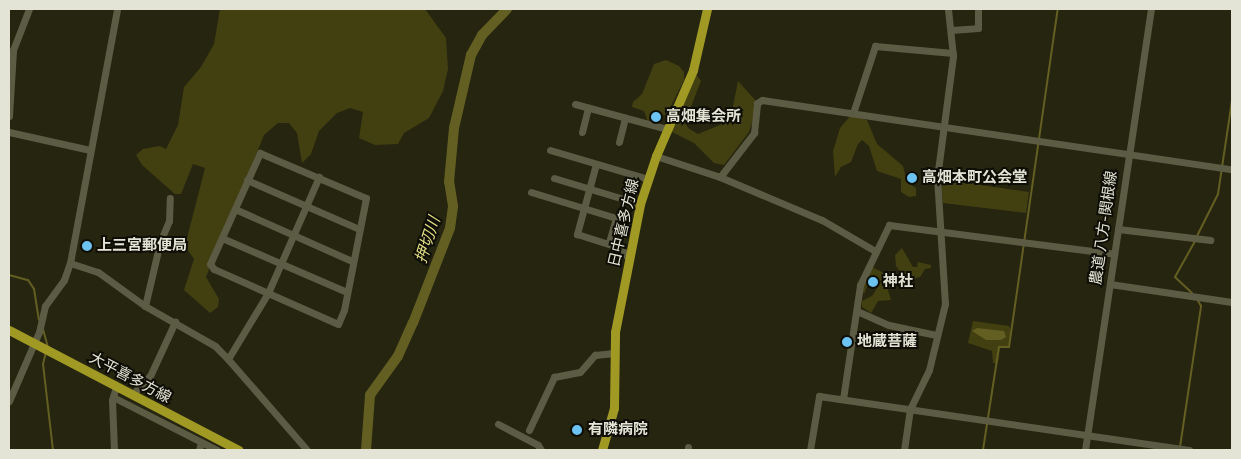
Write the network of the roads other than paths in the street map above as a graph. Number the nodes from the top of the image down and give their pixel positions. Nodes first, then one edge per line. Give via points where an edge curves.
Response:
1 (29, 9) edge
2 (117, 9) edge
3 (707, 9) edge
4 (948, 9) edge
5 (978, 9) edge
6 (1151, 9) edge
7 (951, 30) junction
8 (953, 53) junction
9 (575, 104) dead end
10 (588, 108) junction
11 (853, 113) junction
12 (9, 116) edge
13 (625, 118) junction
14 (944, 127) junction
15 (667, 129) junction
16 (9, 132) edge
17 (582, 132) dead end
18 (619, 142) dead end
19 (90, 150) junction
20 (550, 150) dead end
21 (1129, 154) junction
22 (656, 156) junction
23 (596, 164) junction
24 (1232, 169) edge
25 (319, 177) junction
26 (720, 177) junction
27 (554, 178) dead end
28 (648, 179) junction
29 (247, 180) junction
30 (589, 190) junction
31 (531, 192) dead end
32 (170, 198) dead end
33 (640, 204) junction
34 (306, 205) junction
35 (584, 207) junction
36 (235, 209) junction
37 (359, 229) junction
38 (1118, 229) junction
39 (942, 232) junction
40 (293, 235) junction
41 (222, 238) junction
42 (1210, 240) dead end
43 (608, 243) junction
44 (875, 251) junction
45 (1114, 254) junction
46 (630, 259) junction
47 (352, 261) junction
48 (70, 263) junction
49 (280, 264) junction
50 (1110, 284) junction
51 (347, 292) junction
52 (268, 293) junction
53 (1232, 302) edge
54 (145, 306) junction
55 (857, 311) junction
56 (175, 322) junction
57 (9, 330) edge
58 (936, 335) junction
59 (34, 343) junction
60 (614, 353) junction
61 (228, 360) junction
62 (116, 387) junction
63 (132, 395) junction
64 (113, 397) junction
65 (843, 400) junction
66 (9, 401) edge
67 (910, 409) junction
68 (498, 424) dead end
69 (529, 430) dead end
70 (1087, 435) junction
71 (202, 442) junction
72 (537, 448) edge
73 (114, 450) edge
74 (199, 450) edge
75 (217, 450) edge
76 (239, 450) edge
77 (307, 450) edge
78 (602, 450) edge
79 (810, 450) edge
80 (904, 450) edge
81 (1085, 450) edge
82 (1189, 450) edge

1 - 12 street via 13,50
2 - 19 street
3 - 15 main road, 日中喜多方線 via 693,70
4 - 7 street
5 - 7 street via 978,28
6 - 21 street, 農道 八方-関根線
7 - 8 street
8 - 11 street via 875,46
8 - 14 street
9 - 10 street
10 - 13 street
10 - 17 street
11 - 14 street
11 - 26 street via 762,100 757,103 754,132
13 - 15 street
13 - 18 street
14 - 21 street
14 - 39 street via 937,178
15 - 22 main road, 日中喜多方線
16 - 19 street
19 - 48 street
20 - 23 street
21 - 24 street
21 - 38 street, 農道 八方-関根線
22 - 26 street
22 - 28 main road, 日中喜多方線
23 - 28 street
23 - 30 street
25 - 29 street via 260,153
25 - 34 street
25 - 37 street via 366,198
26 - 44 street via 822,220
27 - 30 street
28 - 33 main road, 日中喜多方線
29 - 34 street
29 - 36 street
30 - 33 street
30 - 35 street
31 - 35 street
32 - 54 street via 169,221 160,242
33 - 46 main road, 日中喜多方線
34 - 37 street
34 - 40 street
35 - 43 street via 616,218
35 - 43 street via 577,234
36 - 40 street
36 - 41 street
37 - 47 street
38 - 42 street
38 - 45 street, 農道 八方-関根線
39 - 44 street via 891,224
39 - 45 street
39 - 58 street via 947,287
40 - 47 street
40 - 49 street
41 - 49 street
41 - 52 street via 210,264 214,269
43 - 46 street via 621,248
44 - 55 street via 860,285
45 - 50 street, 農道 八方-関根線
46 - 60 main road, 日中喜多方線
47 - 51 street
48 - 54 street via 98,272
48 - 59 street via 64,280 45,306
49 - 51 street
49 - 52 street
50 - 53 street
50 - 70 street, 農道 八方-関根線
51 - 52 street via 342,321 338,324
52 - 61 street
54 - 56 street
55 - 58 street via 889,325
55 - 65 street
56 - 61 street via 215,346
56 - 63 street via 150,376
57 - 59 main road, 大平喜多方線
58 - 67 street via 929,370
59 - 62 main road, 大平喜多方線
59 - 66 street
60 - 69 street via 595,355 580,372 554,377
60 - 78 main road, 日中喜多方線 via 614,408
61 - 77 street
62 - 63 main road, 大平喜多方線
62 - 64 street
63 - 76 main road, 大平喜多方線
64 - 71 street
64 - 73 street
65 - 67 street
65 - 79 street via 819,396
67 - 70 street
67 - 80 street
68 - 72 street
70 - 81 street, 農道 八方-関根線
70 - 82 street
71 - 74 street
71 - 75 street

